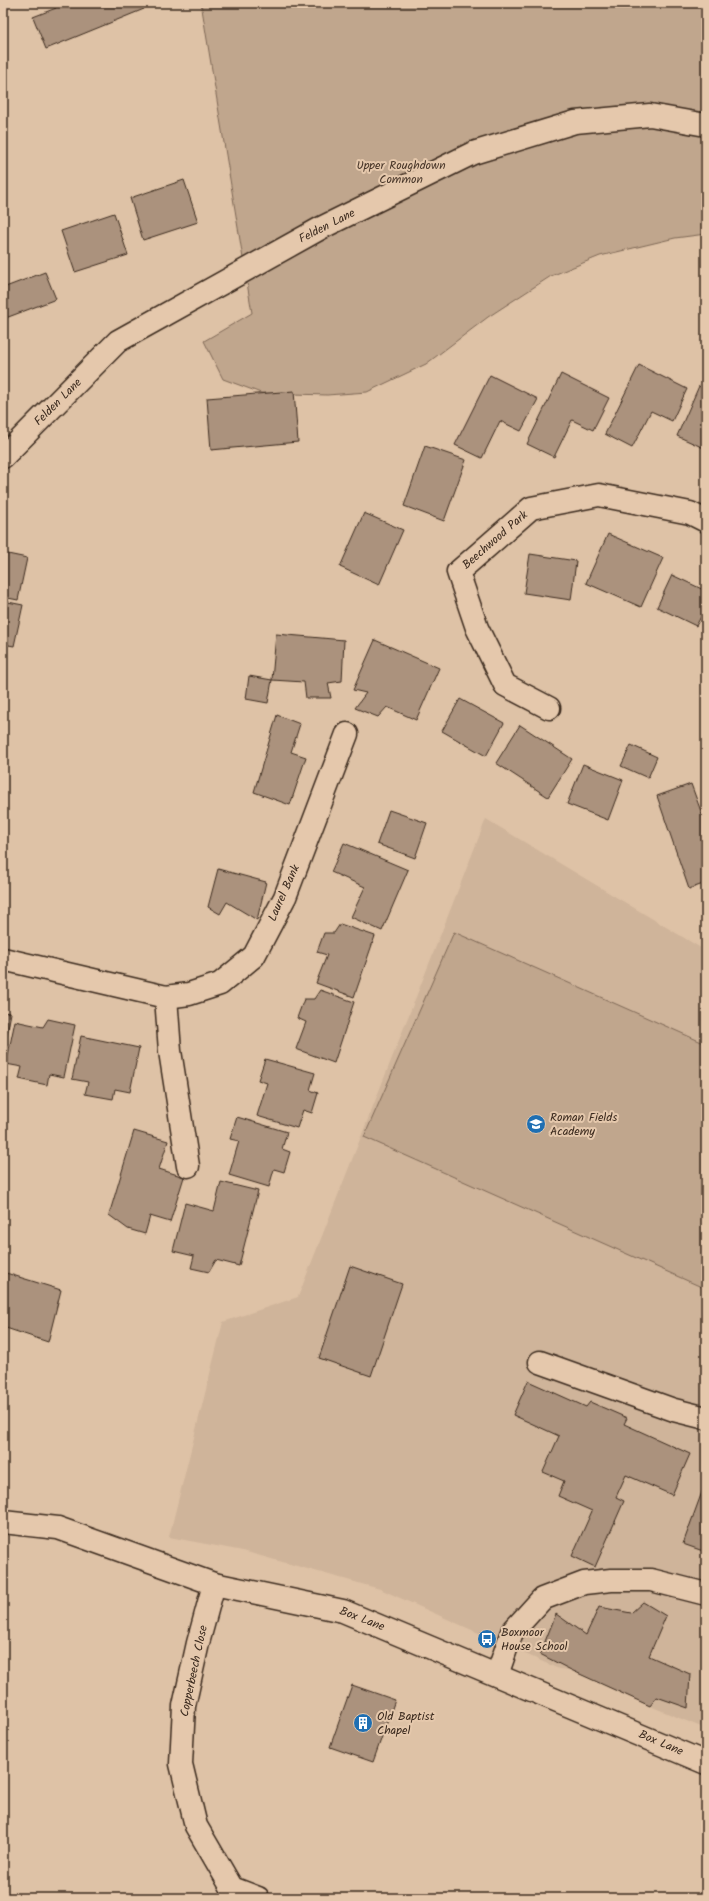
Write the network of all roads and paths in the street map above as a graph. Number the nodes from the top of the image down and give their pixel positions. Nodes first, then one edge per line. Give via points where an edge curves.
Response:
1 (706, 125) edge
2 (3, 457) edge
3 (706, 521) edge
4 (549, 708) dead end
5 (347, 734) dead end
6 (3, 959) edge
7 (166, 997) junction
8 (188, 1166) dead end
9 (540, 1362) dead end
10 (706, 1418) edge
11 (3, 1522) edge
12 (214, 1584) junction
13 (706, 1594) edge
14 (497, 1674) junction
15 (706, 1763) edge
16 (258, 1898) edge

1 - 2 street, Felden Lane via 650,115 575,122 473,153 321,228 118,340
3 - 4 street, Beechwood Park via 690,513 599,495 531,508 458,572 477,628 505,685
5 - 7 street, Laurel Bank via 285,897 254,956 220,984 189,994
6 - 7 street, Laurel Bank
7 - 8 street via 170,1050
9 - 10 street via 674,1410
11 - 12 street, Box Lane via 58,1528
12 - 14 street, Box Lane via 343,1610
12 - 16 street, Copperbeech Close via 184,1706 181,1764 196,1826 232,1888
13 - 14 street via 651,1580 611,1580 584,1583 542,1599 512,1632
14 - 15 street, Box Lane

